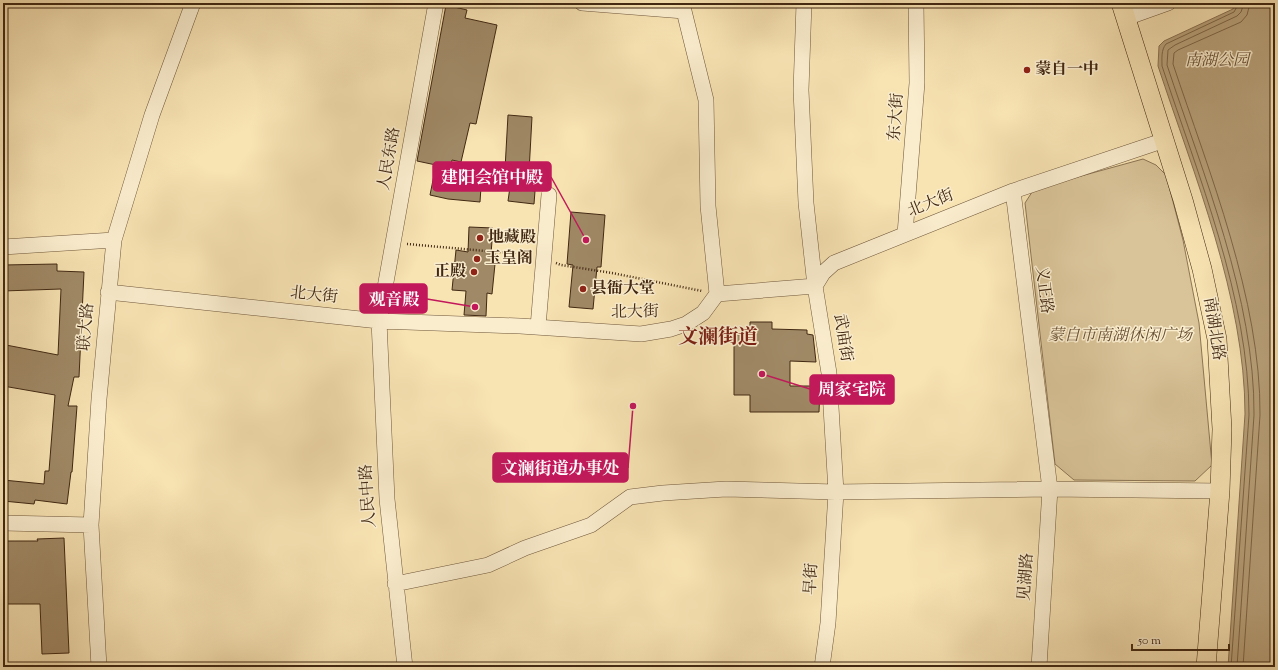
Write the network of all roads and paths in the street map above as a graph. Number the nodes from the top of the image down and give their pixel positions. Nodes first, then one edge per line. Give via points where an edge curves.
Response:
1 (193, 3) edge
2 (436, 3) edge
3 (582, 3) edge
4 (804, 3) edge
5 (916, 3) edge
6 (1168, 3) edge
7 (1124, 10) edge
8 (1165, 140) junction
9 (1013, 191) junction
10 (549, 195) dead end
11 (905, 234) junction
12 (114, 240) junction
13 (3, 247) edge
14 (815, 286) junction
15 (108, 292) junction
16 (716, 294) junction
17 (379, 321) junction
18 (538, 327) junction
19 (1050, 488) junction
20 (1220, 491) junction
21 (836, 492) junction
22 (3, 523) edge
23 (91, 525) junction
24 (395, 584) junction
25 (99, 667) edge
26 (405, 667) edge
27 (822, 667) edge
28 (1039, 667) edge
29 (1206, 667) edge

1 - 12 street, 联大路 via 152,115
2 - 17 street, 人民东路
3 - 16 street via 684,11 706,100 708,206
4 - 14 street, 武庙街 via 801,90 806,203
5 - 11 street, 东大街 via 917,83
6 - 7 street
7 - 8 main road, 南湖北路
8 - 9 street, 北大街
8 - 20 main road, 南湖北路 via 1202,269 1217,339 1222,430
9 - 11 street, 北大街
9 - 19 street, 义正路
10 - 18 street
11 - 14 street, 北大街 via 834,263 823,273
12 - 13 street
12 - 15 street, 联大路
14 - 16 street
14 - 21 street, 武庙街 via 829,373
15 - 17 street, 北大街
15 - 23 street, 联大路
16 - 18 street, 北大街 via 703,313 686,324 671,329 640,334
17 - 18 street, 北大街
17 - 24 street, 人民中路 via 387,499
19 - 20 street
19 - 21 street
19 - 28 street, 见湖路
20 - 29 main road, 南湖北路
21 - 24 street via 726,489 663,492 630,497 590,525 488,564
21 - 27 street, 早街 via 828,623
22 - 23 street
23 - 25 street, 联大路
24 - 26 street, 人民中路

